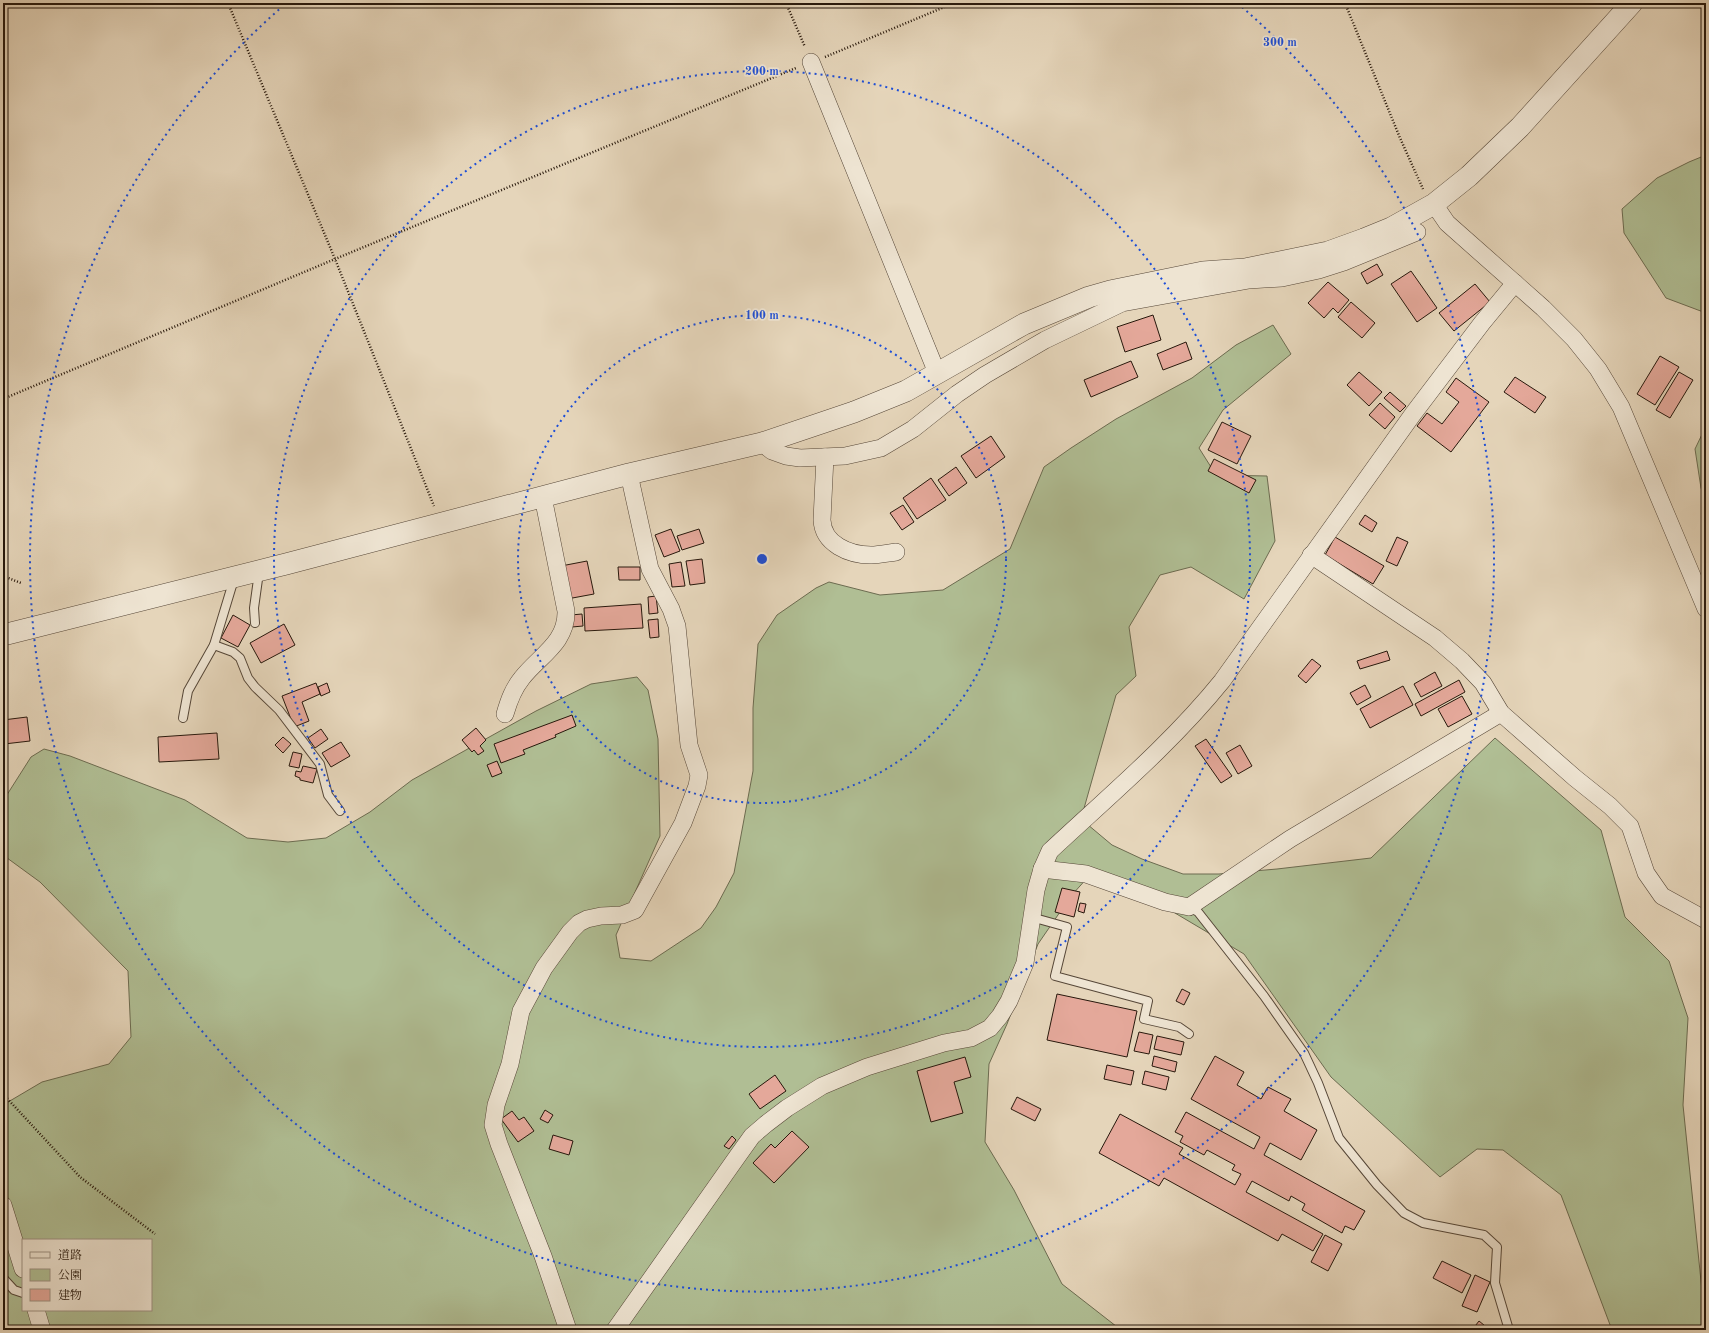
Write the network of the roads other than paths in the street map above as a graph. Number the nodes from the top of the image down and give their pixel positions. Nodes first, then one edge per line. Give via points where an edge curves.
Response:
1 (1632, 3) edge
2 (811, 62) road end
3 (1434, 204) junction
4 (1417, 232) dead end
5 (1515, 283) junction
6 (937, 373) junction
7 (762, 443) junction
8 (825, 458) junction
9 (630, 474) junction
10 (543, 497) junction
11 (896, 552) dead end
12 (1312, 555) junction
13 (259, 571) junction
14 (234, 576) junction
15 (1706, 609) edge
16 (255, 623) dead end
17 (3, 635) edge
18 (214, 645) junction
19 (1501, 713) junction
20 (504, 714) dead end
21 (183, 718) dead end
22 (340, 811) dead end
23 (1042, 869) junction
24 (1189, 907) junction
25 (1031, 917) junction
26 (1706, 920) edge
27 (1189, 1034) dead end
28 (4, 1211) edge
29 (22, 1266) edge
30 (3, 1278) edge
31 (22, 1293) edge
32 (36, 1311) edge
33 (42, 1330) edge
34 (568, 1330) edge
35 (615, 1330) edge
36 (1509, 1330) edge

1 - 3 street via 1520,127 1469,176
2 - 6 street
3 - 5 street via 1447,224
3 - 6 street via 1391,228 1328,252 1245,269 1203,272 1089,297 1024,324
4 - 8 street via 1319,270 1122,303 1045,340 985,375 913,429 881,448
5 - 12 street via 1413,414
5 - 15 street via 1574,339 1598,369 1621,407
6 - 7 street via 906,391 854,412
7 - 8 street via 772,451 786,456
7 - 9 street
8 - 11 street via 822,529 826,536 839,547 853,552 871,555
9 - 10 street
9 - 34 street via 650,569 672,609 677,626 689,745 698,775 697,786 683,823 635,910 622,915 587,919 579,923 544,968 521,1011 493,1125
10 - 13 street
10 - 20 street via 566,620 558,641 530,667 513,690
12 - 19 street via 1434,638 1462,661 1483,683
12 - 23 street via 1222,681 1201,706 1173,737 1050,851
13 - 14 street
13 - 16 lane via 254,608
14 - 17 street
14 - 18 lane
18 - 21 lane via 188,691
18 - 22 lane via 233,652 240,658 251,682 278,710 320,764 328,795
19 - 24 street via 1290,839
19 - 26 street via 1630,826 1646,874 1662,896
23 - 24 street via 1086,874 1165,902
23 - 25 street
24 - 36 lane via 1198,912 1264,996 1304,1053 1339,1138 1377,1185 1404,1213 1423,1223 1484,1235 1497,1247 1495,1283
25 - 27 lane via 1067,927 1055,976 1148,1000 1144,1019 1179,1027
25 - 35 street via 1025,963 1009,1001 990,1028 971,1038 944,1043 867,1068 822,1086 766,1124 752,1136
28 - 29 street
30 - 31 lane via 14,1290
32 - 33 street

